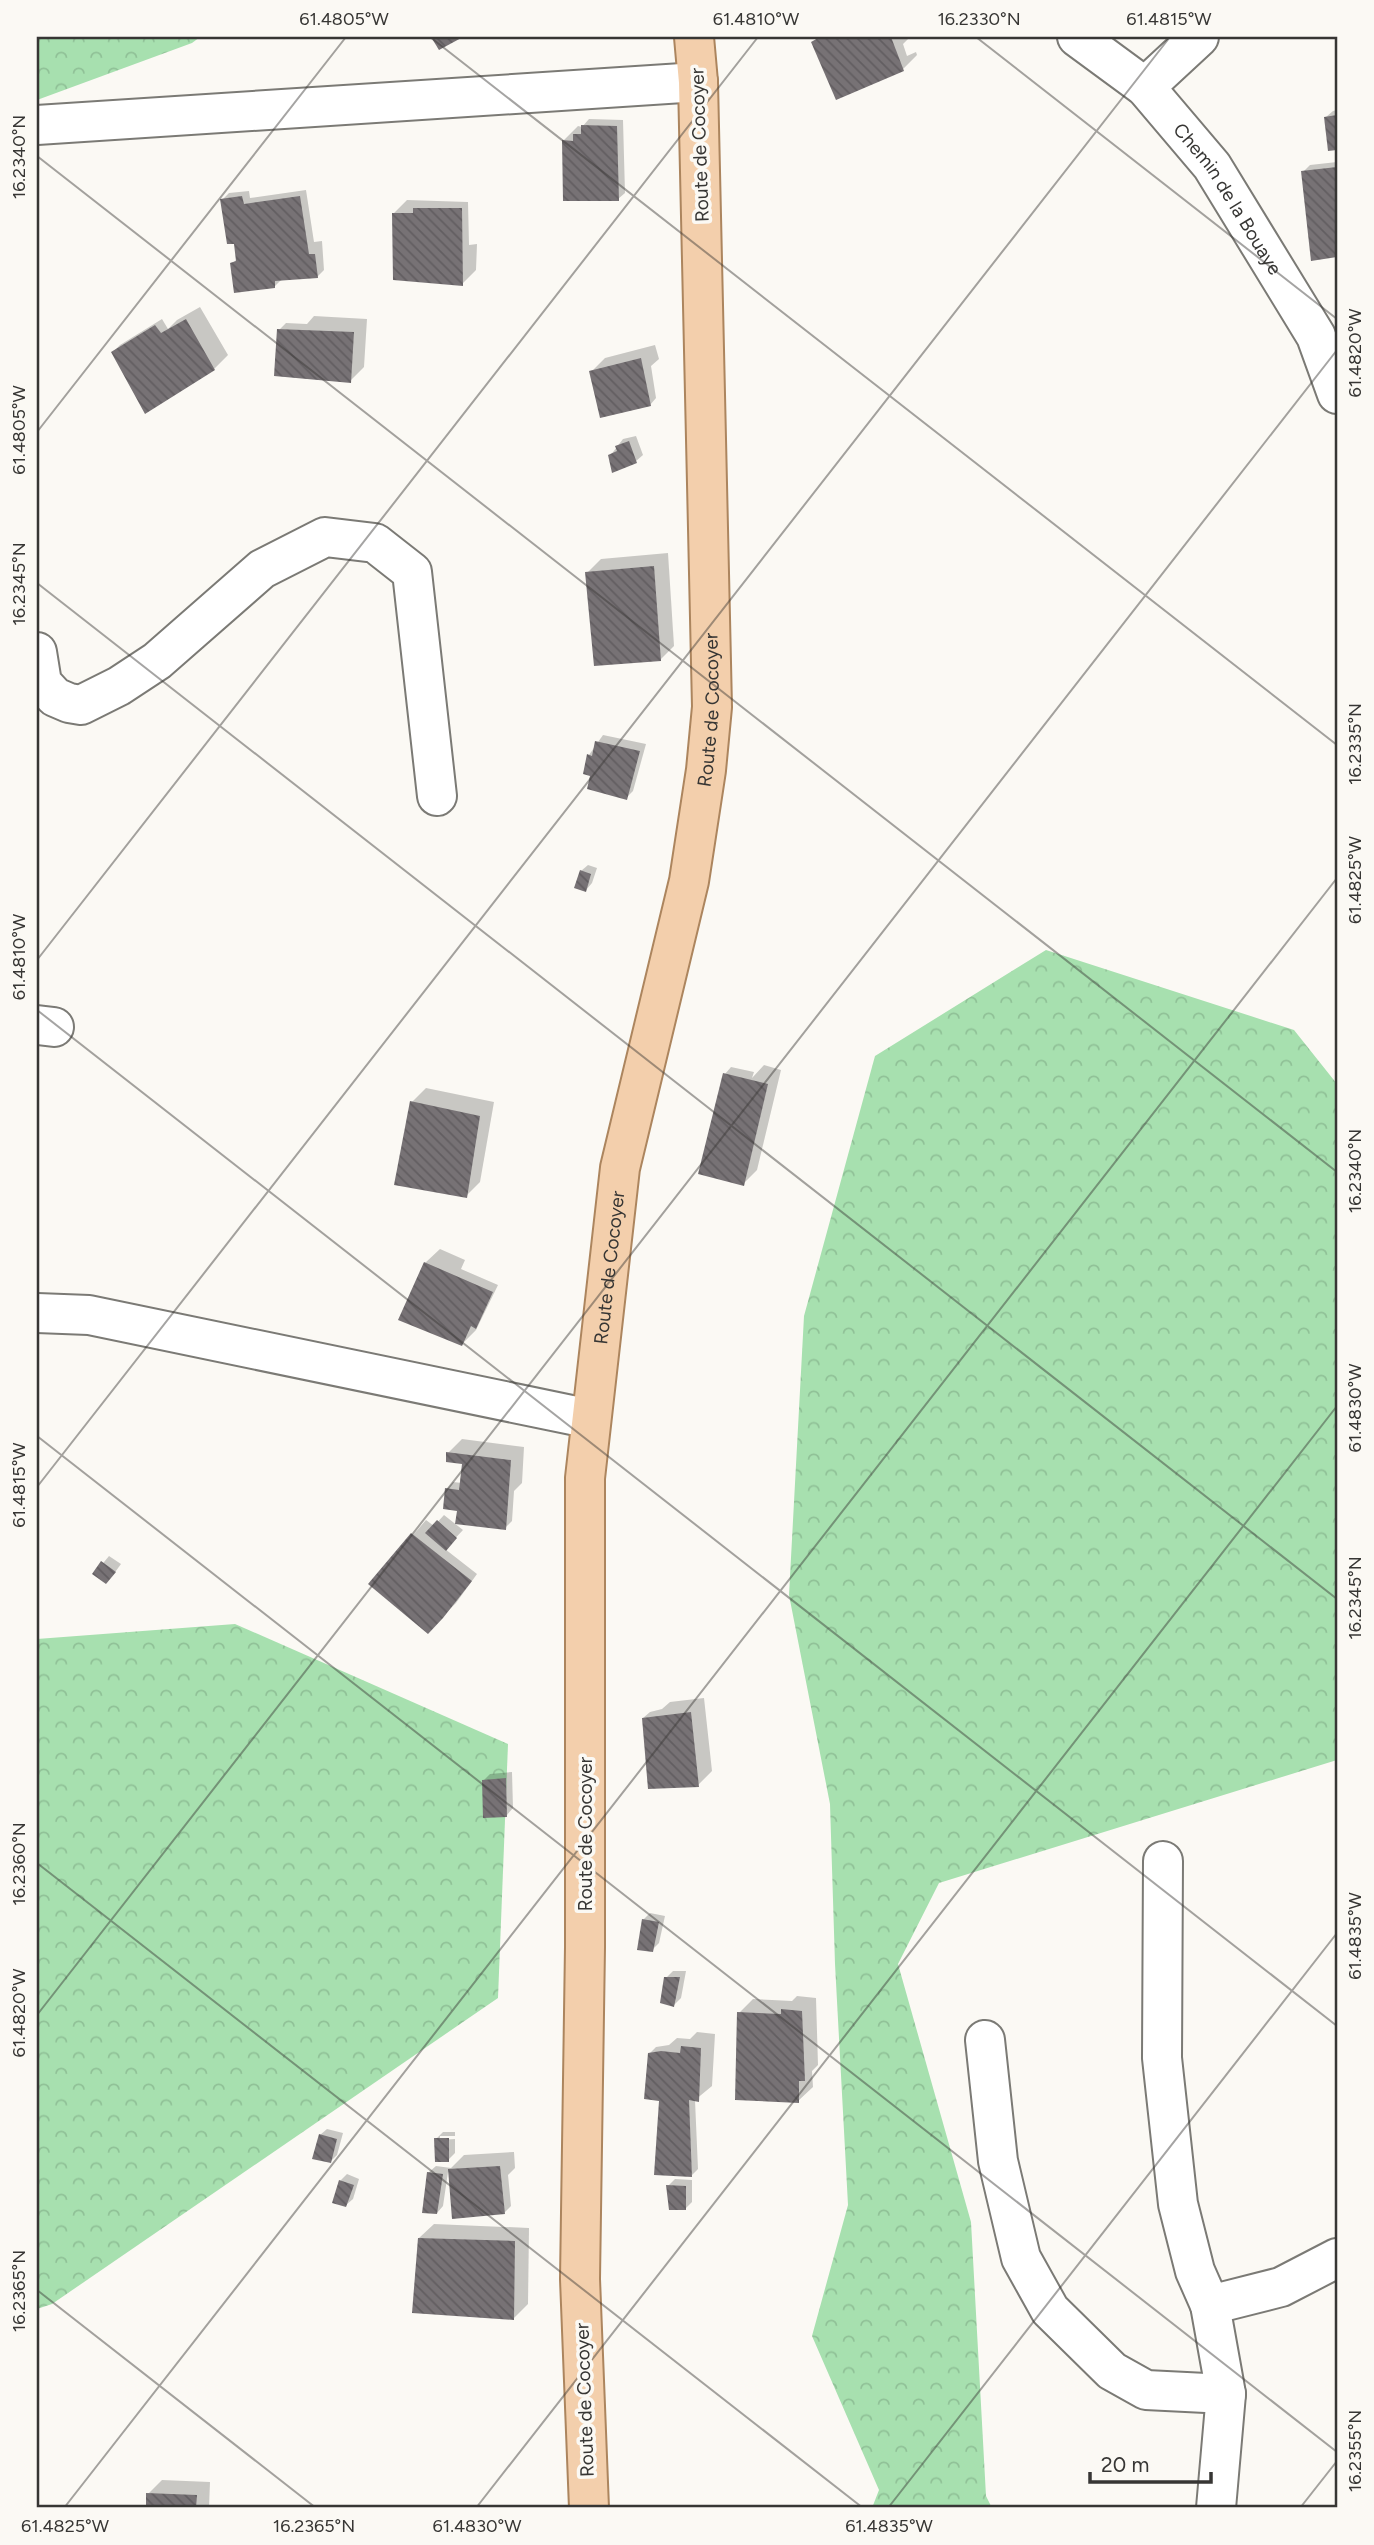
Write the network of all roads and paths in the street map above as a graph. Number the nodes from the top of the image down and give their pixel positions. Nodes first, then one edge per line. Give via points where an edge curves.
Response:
1 (1077, 37) edge
2 (1199, 37) edge
3 (701, 51) edge
4 (1145, 87) junction
5 (37, 125) edge
6 (1337, 394) edge
7 (37, 652) edge
8 (436, 796) dead end
9 (37, 1313) edge
10 (591, 1419) junction
11 (1163, 1861) dead end
12 (985, 2039) dead end
13 (1337, 2258) edge
14 (1210, 2305) junction
15 (1226, 2394) junction
16 (589, 2508) edge
17 (1216, 2508) edge

1 - 4 street, Chemin de la Bouaye
2 - 4 street
3 - 5 street
3 - 10 main road, Route de Cocoyer via 712,707 689,881 620,1168
4 - 6 street, Chemin de la Bouaye via 1212,166 1316,336
7 - 8 street via 42,683 55,697 81,705 157,661 262,569 325,537 375,543 412,572
9 - 10 street via 89,1315
10 - 16 main road, Route de Cocoyer via 585,1478 580,2279
11 - 14 street via 1163,2071 1178,2204 1195,2271
12 - 15 street via 998,2161 1021,2258 1050,2310 1112,2371 1146,2390
13 - 14 street via 1281,2287
14 - 15 street
15 - 17 street

